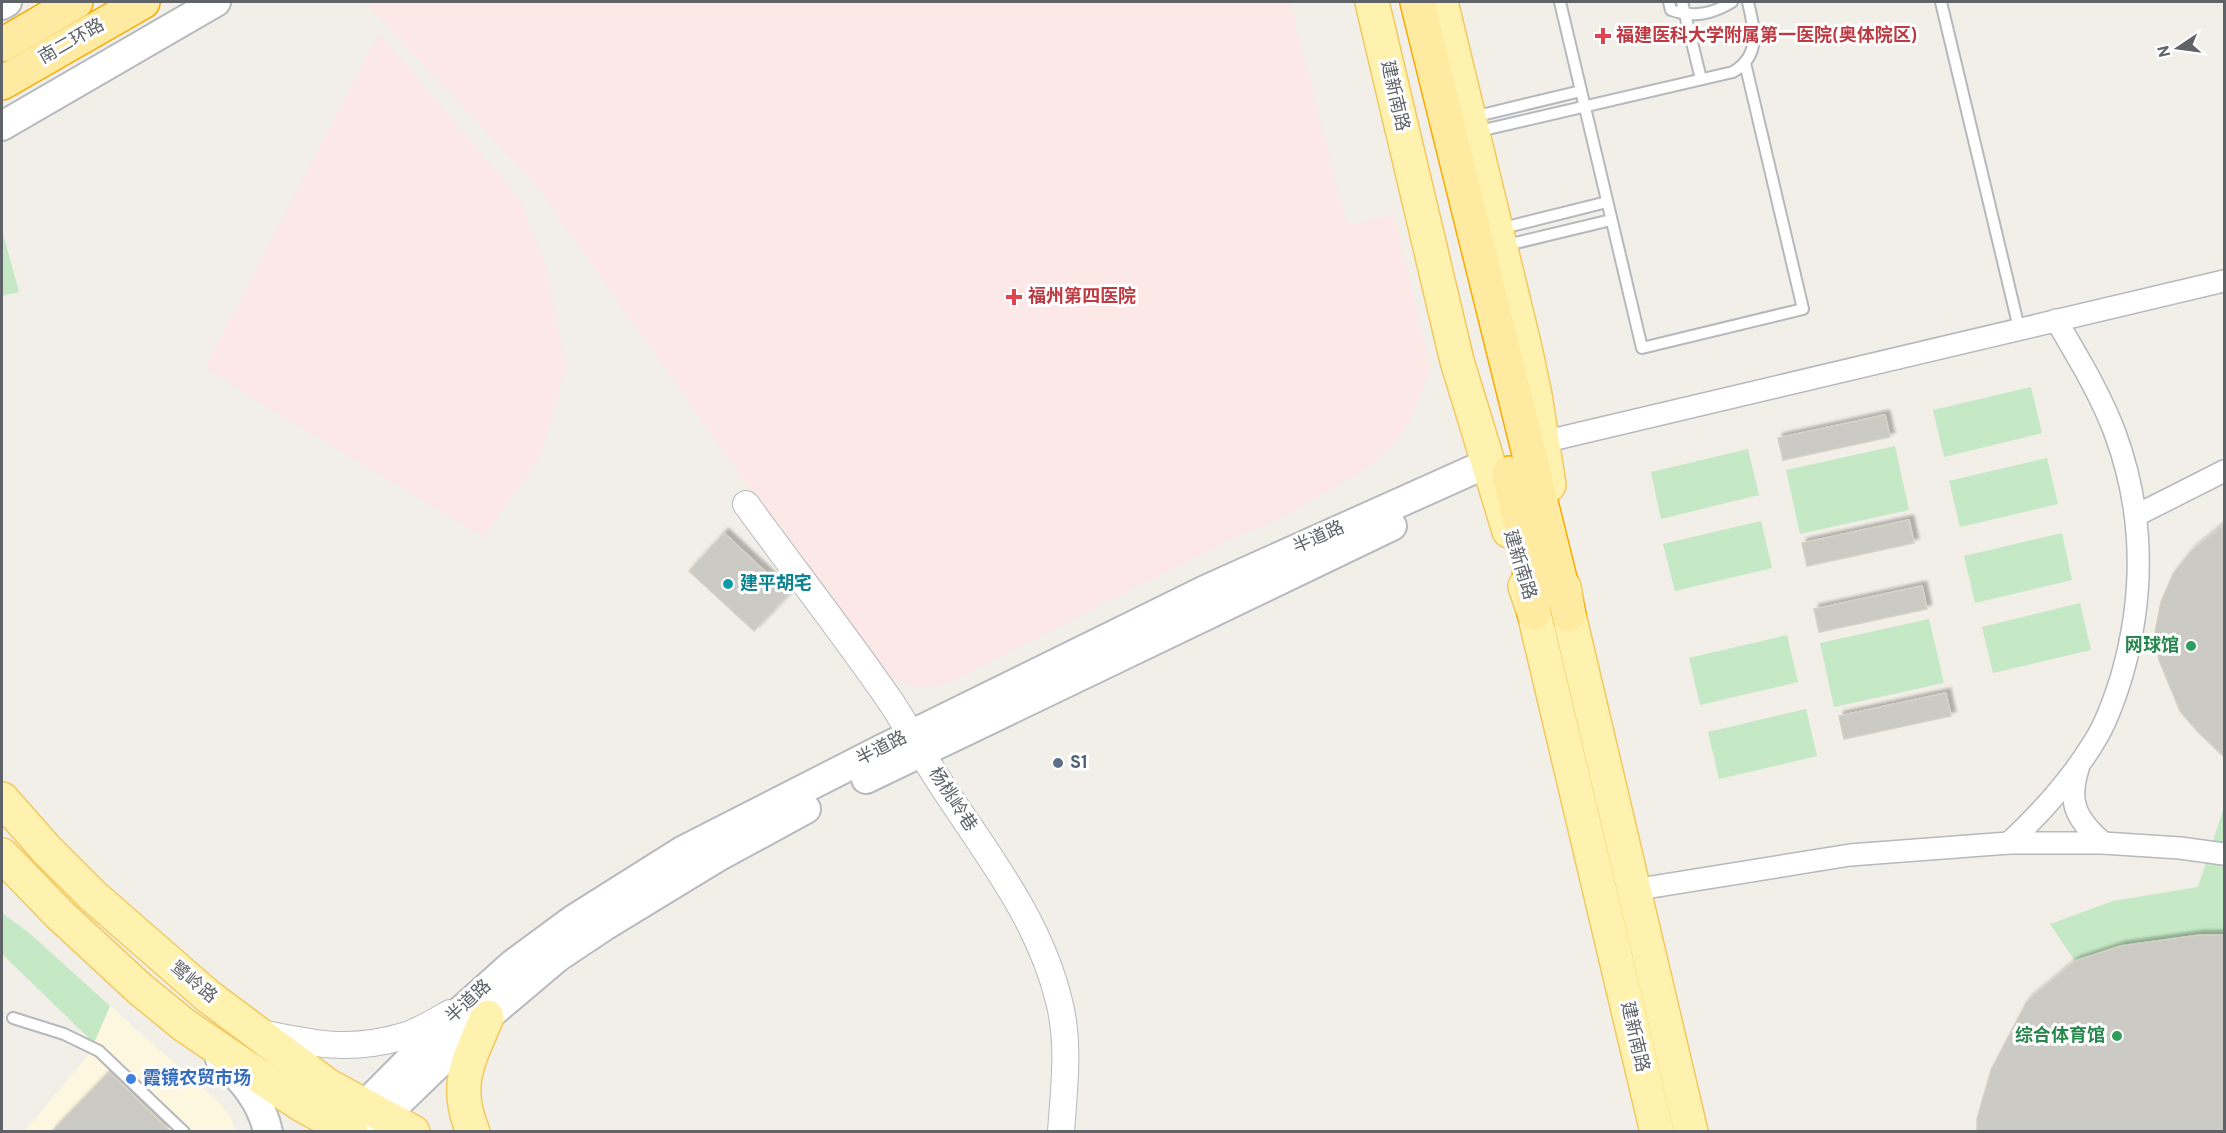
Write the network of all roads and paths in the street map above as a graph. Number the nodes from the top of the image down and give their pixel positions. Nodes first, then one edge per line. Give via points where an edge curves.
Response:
1 (7, 2) edge
2 (76, 2) edge
3 (143, 2) edge
4 (216, 2) edge
5 (1372, 2) edge
6 (1395, 2) edge
7 (1417, 2) edge
8 (1441, 2) edge
9 (1560, 2) edge
10 (1669, 2) edge
11 (1682, 2) edge
12 (1732, 2) edge
13 (1748, 2) edge
14 (1941, 2) edge
15 (2, 5) edge
16 (1685, 14) junction
17 (2, 45) edge
18 (1745, 63) junction
19 (1701, 79) junction
20 (2, 83) edge
21 (1581, 91) junction
22 (1584, 106) junction
23 (1471, 125) junction
24 (2, 126) edge
25 (1607, 202) junction
26 (1611, 220) junction
27 (1498, 238) junction
28 (2224, 281) edge
29 (2056, 320) junction
30 (2019, 328) junction
31 (1543, 442) junction
32 (1490, 471) junction
33 (2224, 471) edge
34 (746, 504) dead end
35 (2137, 515) junction
36 (1534, 613) junction
37 (1569, 615) junction
38 (916, 743) junction
39 (2079, 766) junction
40 (2, 799) edge
41 (2008, 843) junction
42 (2103, 843) junction
43 (2224, 854) edge
44 (2, 855) edge
45 (1634, 890) junction
46 (476, 1012) junction
47 (13, 1018) dead end
48 (184, 1025) junction
49 (255, 1032) junction
50 (358, 1124) edge
51 (184, 1131) edge
52 (268, 1131) edge
53 (413, 1131) edge
54 (473, 1131) edge
55 (1061, 1131) edge
56 (1657, 1131) edge
57 (1691, 1131) edge

1 - 15 main road
2 - 17 highway, 南二环路
3 - 20 highway, 南二环路
4 - 24 main road
5 - 32 main road, 建新南路 via 1457,361
6 - 36 highway via 1525,540
7 - 37 highway
8 - 23 main road, 建新南路
9 - 21 lane
10 - 16 lane via 1671,10
11 - 16 lane
12 - 16 lane via 1707,13
13 - 18 lane via 1755,33
14 - 30 lane
16 - 19 lane
18 - 19 lane via 1733,72
18 - 26 lane via 1803,309 1642,348
19 - 22 lane
21 - 22 lane
21 - 23 lane
22 - 23 lane
22 - 25 lane
23 - 27 main road, 建新南路
25 - 26 lane
25 - 27 lane
26 - 27 lane
27 - 31 main road, 建新南路
28 - 29 street
29 - 30 street
29 - 35 street via 2089,376 2115,432
30 - 31 street
31 - 37 main road, 建新南路
32 - 36 main road, 建新南路
32 - 38 main road, 半道路 via 1224,581
33 - 35 street
34 - 38 street, 杨桃岭巷 via 891,702
35 - 39 street via 2138,591 2130,642 2117,691 2096,740
36 - 56 main road, 建新南路
37 - 45 main road, 建新南路
38 - 46 main road, 半道路 via 892,765 755,836 673,884
38 - 55 street, 杨桃岭巷 via 1023,908 1044,951 1065,1029
39 - 41 street
39 - 42 street via 2073,784 2076,812
40 - 49 main road, 鹭岭路 via 47,850 121,922
41 - 42 street
41 - 45 street via 1850,855
42 - 43 street
44 - 48 main road, 鹭岭路 via 59,914
45 - 57 main road, 建新南路
46 - 49 street via 405,1036 356,1046 315,1045
46 - 50 main road, 半道路
46 - 54 main road via 474,1050 463,1086 465,1112
47 - 51 lane via 64,1034 99,1051
48 - 50 main road, 鹭岭路 via 302,1104
48 - 52 main road via 253,1095
49 - 50 main road, 鹭岭路 via 327,1085
50 - 53 main road, 鹭岭路

